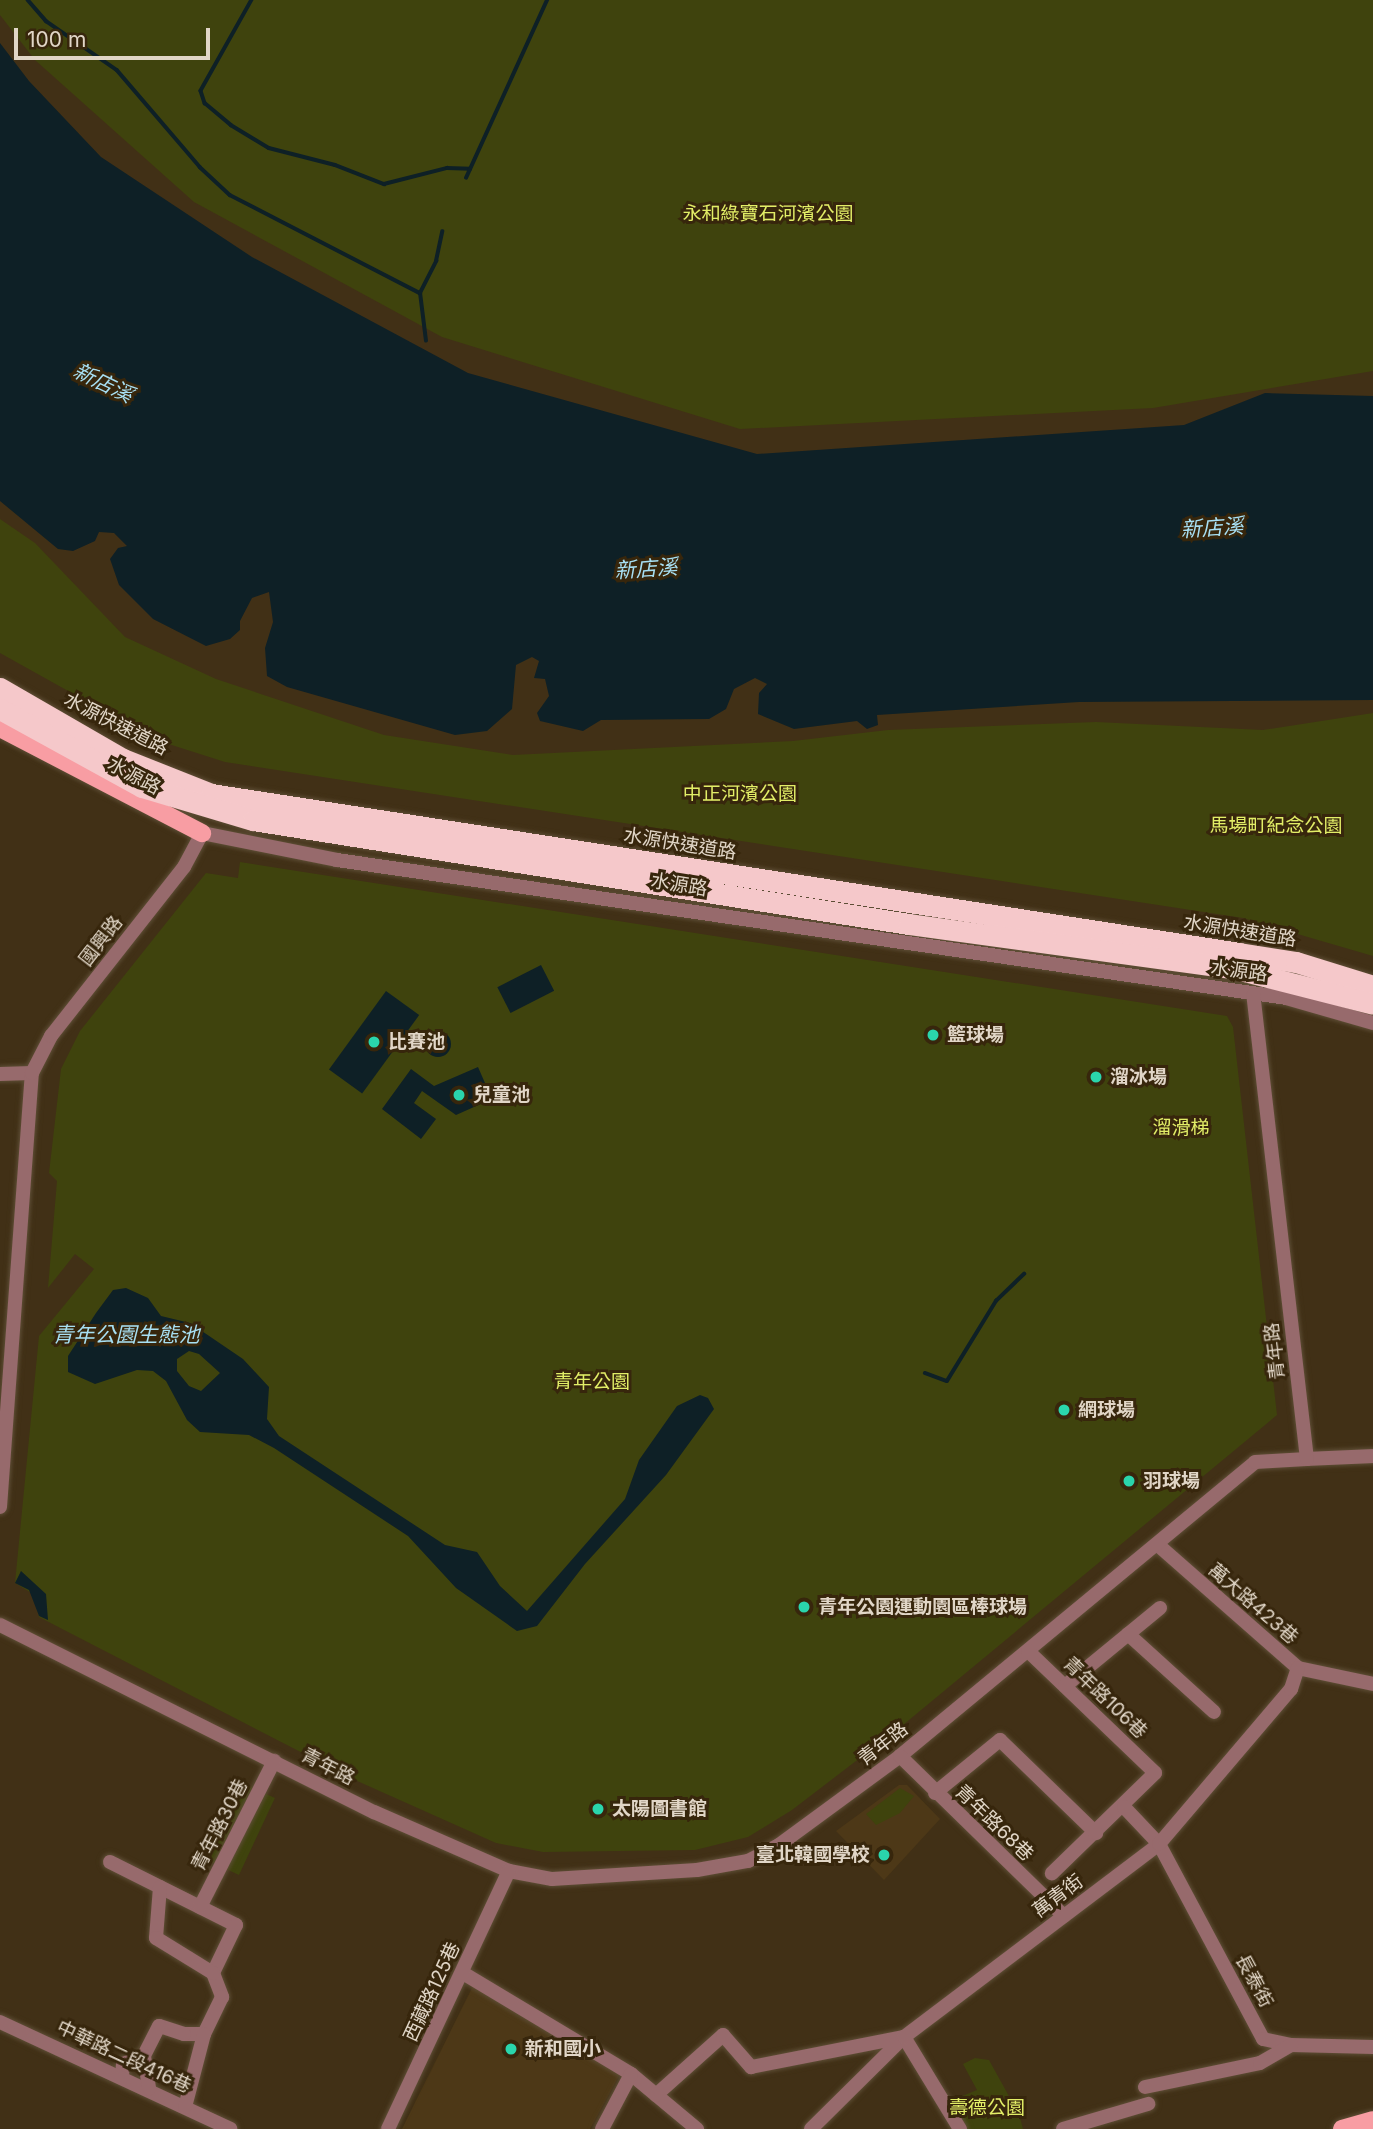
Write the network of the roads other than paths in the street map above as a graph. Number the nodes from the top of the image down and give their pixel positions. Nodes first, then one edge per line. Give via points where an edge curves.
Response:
1 (0, 688) edge
2 (0, 709) edge
3 (0, 728) edge
4 (202, 833) junction
5 (1373, 986) edge
6 (1253, 995) junction
7 (1373, 1004) edge
8 (1373, 1023) edge
9 (32, 1073) junction
10 (0, 1074) edge
11 (1373, 1456) edge
12 (1307, 1459) junction
13 (0, 1507) edge
14 (1158, 1545) junction
15 (1160, 1608) dead end
16 (0, 1625) edge
17 (1128, 1634) junction
18 (1028, 1651) junction
19 (1298, 1668) junction
20 (1373, 1684) edge
21 (1065, 1686) junction
22 (1214, 1712) dead end
23 (900, 1756) junction
24 (274, 1761) junction
25 (935, 1793) junction
26 (1124, 1807) junction
27 (1096, 1833) junction
28 (1159, 1844) junction
29 (110, 1862) dead end
30 (509, 1871) junction
31 (1052, 1873) dead end
32 (160, 1887) junction
33 (200, 1907) junction
34 (1064, 1916) junction
35 (213, 1973) junction
36 (463, 1973) junction
37 (0, 2022) edge
38 (204, 2034) junction
39 (904, 2037) junction
40 (1290, 2045) junction
41 (1373, 2047) edge
42 (144, 2056) junction
43 (631, 2074) junction
44 (122, 2076) junction
45 (1145, 2087) dead end
46 (149, 2089) junction
47 (656, 2095) junction
48 (1148, 2104) dead end
49 (185, 2107) junction
50 (1373, 2120) edge
51 (230, 2129) edge
52 (388, 2129) edge
53 (601, 2129) edge
54 (696, 2129) edge
55 (811, 2129) edge
56 (960, 2129) edge
57 (1063, 2129) edge
58 (1342, 2129) edge

1 - 5 highway, 水源快速道路 via 123,759 211,794 1296,962
2 - 7 highway, 水源快速道路 via 142,787 253,820 909,924 1236,969
3 - 4 main road, 水源路
4 - 6 street, 水源路 via 337,860 653,902
4 - 9 street, 國興路 via 184,867 51,1036
6 - 8 street, 水源路 via 1322,1005
6 - 12 street, 青年路
9 - 10 street
9 - 13 street, 國興路
11 - 12 street
12 - 14 street, 青年路 via 1255,1462
14 - 18 street, 青年路
14 - 19 street, 萬大路423巷
15 - 17 street
16 - 24 street, 青年路
17 - 21 street
17 - 22 street
18 - 21 street, 青年路106巷
18 - 23 street, 青年路
19 - 20 street, 萬大路423巷
19 - 28 street, 萬青街 via 1291,1689
21 - 26 street, 青年路106巷 via 1156,1773
23 - 25 street, 青年路68巷
23 - 30 street, 青年路 via 779,1845 748,1861 698,1870 552,1879
24 - 30 street, 青年路 via 374,1812
24 - 33 street, 青年路30巷
25 - 27 street via 1000,1740
25 - 34 street, 青年路68巷
26 - 27 street
26 - 28 street, 長泰街
27 - 31 street
28 - 34 street, 萬青街
28 - 40 street, 長泰街 via 1263,2039
29 - 32 street
30 - 36 street, 西藏路125巷
32 - 33 street
32 - 35 street via 156,1938
33 - 35 street via 236,1925
34 - 39 street, 萬青街
35 - 38 street via 222,1997
36 - 43 street
36 - 52 street, 西藏路125巷
37 - 44 street, 中華路二段416巷
38 - 42 street via 159,2026
38 - 49 street
39 - 47 street via 751,2067 723,2035
39 - 55 street, 萬青街
39 - 56 street
40 - 41 street, 長泰街
40 - 45 street via 1260,2063
42 - 44 street via 123,2064
42 - 46 street
43 - 47 street
43 - 53 street
44 - 46 street, 中華路二段416巷
46 - 49 street, 中華路二段416巷
47 - 54 street
48 - 57 street
49 - 51 street, 中華路二段416巷
50 - 58 main road

